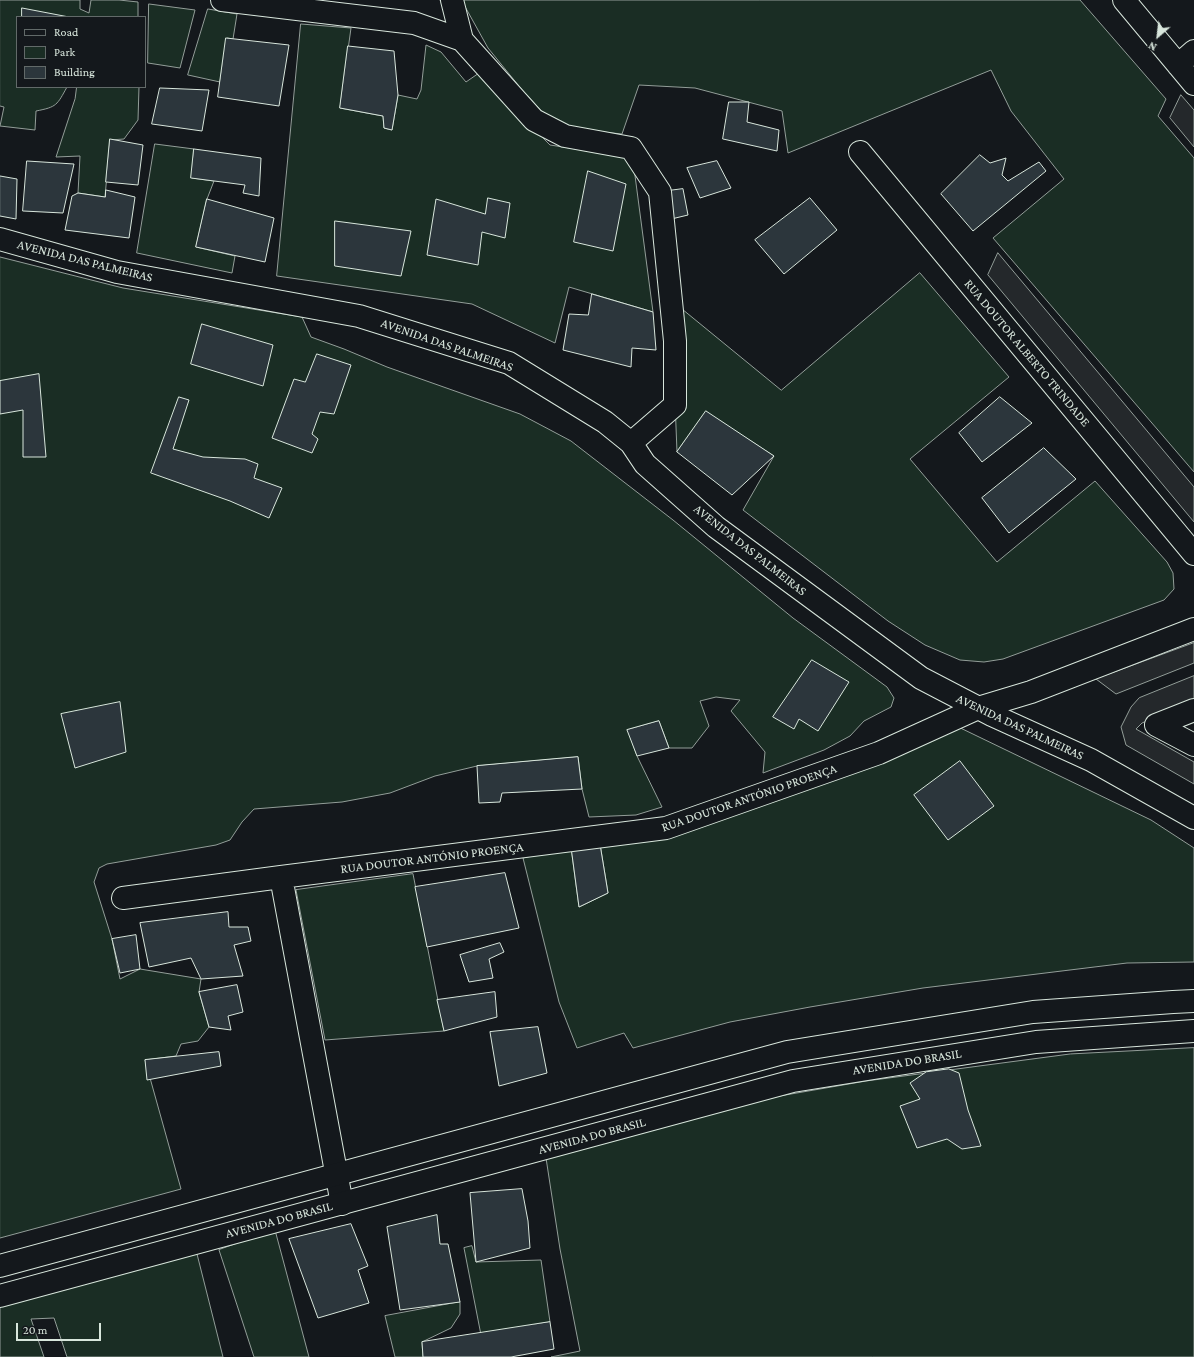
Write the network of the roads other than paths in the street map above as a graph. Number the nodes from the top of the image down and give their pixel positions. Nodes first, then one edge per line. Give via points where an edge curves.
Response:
1 (222, 0) edge
2 (452, 0) edge
3 (1124, 0) edge
4 (462, 40) junction
5 (1186, 58) edge
6 (1194, 84) edge
7 (860, 152) dead end
8 (0, 239) edge
9 (631, 443) junction
10 (1194, 554) edge
11 (1194, 629) edge
12 (978, 708) junction
13 (1194, 710) edge
14 (1194, 745) edge
15 (1194, 818) edge
16 (281, 877) junction
17 (123, 898) dead end
18 (1194, 1001) edge
19 (1194, 1031) edge
20 (336, 1174) junction
21 (342, 1204) junction
22 (0, 1266) edge
23 (0, 1296) edge

1 - 4 street via 414,23
2 - 4 street
3 - 5 street
4 - 9 street via 534,120 565,136 631,148 660,192 675,341 675,405
5 - 6 street
7 - 10 street, RUA DOUTOR ALBERTO TRINDADE
8 - 9 street, AVENIDA DAS PALMEIRAS via 117,272 359,316 509,363 605,422
9 - 12 street, AVENIDA DAS PALMEIRAS via 645,464 716,527 921,678
11 - 12 street, RUA DOUTOR ANTÓNIO PROENÇA via 1031,692
12 - 15 street, AVENIDA DAS PALMEIRAS via 1091,760
12 - 16 street, RUA DOUTOR ANTÓNIO PROENÇA via 879,753 666,828
13 - 14 street via 1156,725
16 - 17 street, RUA DOUTOR ANTÓNIO PROENÇA
16 - 20 street
18 - 20 street via 1032,1012 787,1052
19 - 21 street, AVENIDA DO BRASIL via 1036,1042 793,1081
20 - 21 street
20 - 22 street
21 - 23 street, AVENIDA DO BRASIL

